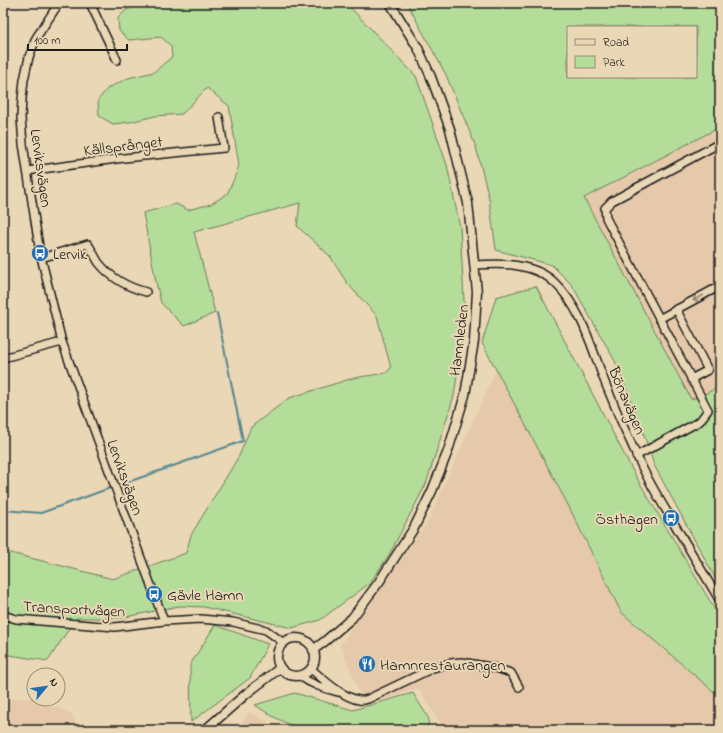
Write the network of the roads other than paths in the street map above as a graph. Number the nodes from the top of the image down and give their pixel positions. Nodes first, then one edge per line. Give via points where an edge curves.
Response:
1 (59, 3) edge
2 (90, 3) edge
3 (390, 3) edge
4 (118, 60) dead end
5 (219, 117) dead end
6 (720, 143) edge
7 (27, 171) junction
8 (41, 258) junction
9 (475, 265) junction
10 (720, 286) edge
11 (146, 292) dead end
12 (676, 309) junction
13 (659, 319) junction
14 (62, 342) junction
15 (4, 359) edge
16 (691, 379) junction
17 (636, 456) junction
18 (720, 601) edge
19 (3, 615) edge
20 (164, 621) junction
21 (284, 642) junction
22 (313, 650) junction
23 (280, 668) junction
24 (311, 669) junction
25 (300, 676) junction
26 (519, 687) dead end
27 (342, 693) junction
28 (205, 730) edge

1 - 7 street, Lerviksvägen via 36,38 24,80 21,118
2 - 4 street
3 - 9 main road, Hamnleden via 418,48 450,129 468,203
5 - 7 street, Källsprånget via 224,148
6 - 13 street via 612,200 604,208 606,218
7 - 8 street, Lerviksvägen
8 - 11 street via 88,244 99,262 118,281
8 - 14 street, Lerviksvägen
9 - 17 street, Bönavägen via 505,265 532,269 554,282 568,296 577,311
9 - 22 main road, Hamnleden via 476,318 465,396 432,491 414,528 380,582 352,618
10 -> 12 street
12 - 13 street
12 - 16 street via 708,370
13 - 16 street
14 - 15 street
14 - 20 street, Lerviksvägen
16 - 17 street via 708,410 700,421
17 - 18 street, Bönavägen
19 - 20 street, Transportvägen via 16,619 115,627
20 - 21 street, Transportvägen via 201,619 233,622 266,630
21 - 22 main road via 294,638 300,639
21 - 23 main road via 277,652 277,663
22 - 24 main road
23 - 25 main road via 288,675
23 - 28 main road
24 - 25 main road
24 - 27 street
25 - 27 street via 322,688
26 - 27 street via 511,673 462,662 433,668 368,699 360,701

